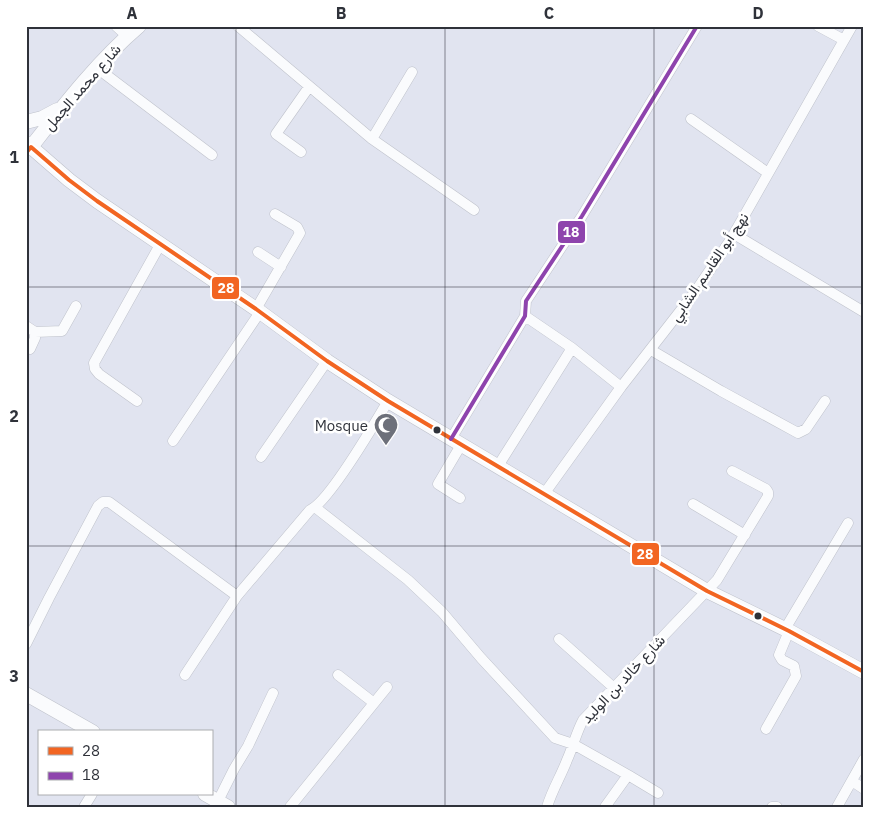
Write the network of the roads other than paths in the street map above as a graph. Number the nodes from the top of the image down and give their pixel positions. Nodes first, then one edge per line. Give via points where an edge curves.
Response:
1 (116, 26) edge
2 (139, 26) edge
3 (238, 26) edge
4 (697, 26) edge
5 (818, 26) edge
6 (852, 26) edge
7 (127, 36) junction
8 (844, 40) junction
9 (97, 68) junction
10 (412, 72) dead end
11 (309, 87) junction
12 (62, 107) junction
13 (691, 119) dead end
14 (26, 122) edge
15 (372, 139) junction
16 (28, 147) edge
17 (301, 152) dead end
18 (212, 155) dead end
19 (768, 173) junction
20 (474, 210) dead end
21 (276, 214) dead end
22 (734, 234) junction
23 (161, 243) junction
24 (258, 252) dead end
25 (281, 267) junction
26 (76, 306) dead end
27 (258, 311) junction
28 (864, 312) edge
29 (525, 316) junction
30 (30, 329) edge
31 (572, 348) junction
32 (30, 349) dead end
33 (651, 350) junction
34 (327, 361) junction
35 (621, 387) junction
36 (137, 401) dead end
37 (388, 401) junction
38 (825, 401) dead end
39 (173, 441) dead end
40 (456, 442) junction
41 (261, 456) dead end
42 (498, 466) junction
43 (732, 471) dead end
44 (544, 494) junction
45 (460, 498) dead end
46 (693, 504) dead end
47 (316, 508) junction
48 (848, 523) dead end
49 (745, 535) junction
50 (707, 591) junction
51 (237, 596) junction
52 (787, 630) junction
53 (559, 639) dead end
54 (26, 644) edge
55 (864, 672) edge
56 (185, 675) dead end
57 (338, 675) dead end
58 (387, 687) dead end
59 (614, 688) junction
60 (273, 693) dead end
61 (26, 694) edge
62 (374, 703) junction
63 (766, 729) dead end
64 (89, 730) edge
65 (573, 744) junction
66 (864, 759) edge
67 (628, 775) junction
68 (852, 781) junction
69 (864, 788) edge
70 (658, 793) dead end
71 (91, 796) edge
72 (208, 796) edge
73 (220, 805) edge
74 (84, 807) edge
75 (290, 807) edge
76 (547, 807) edge
77 (605, 807) edge
78 (772, 807) edge
79 (777, 807) edge
80 (837, 807) edge

1 - 7 street
2 - 7 street, شارع محمد الجمل
3 - 11 street
4 - 29 street via 582,216 526,301
5 - 8 street
6 - 8 street, نهج أبو القاسم الشابي
7 - 9 street, شارع محمد الجمل
8 - 19 street, نهج أبو القاسم الشابي
9 - 12 street, شارع محمد الجمل
9 - 18 street
10 - 15 street
11 - 15 street
11 - 17 street via 276,134
12 - 14 street
12 - 16 street, شارع محمد الجمل
13 - 19 street
15 - 20 street
16 - 23 street via 97,201
19 - 22 street, نهج أبو القاسم الشابي
21 - 25 street via 297,227 300,234
22 - 28 street
22 - 33 street, نهج أبو القاسم الشابي
23 - 27 street
23 - 36 street via 94,363 99,374
24 - 25 street
25 - 27 street
26 - 30 street via 62,331
27 - 34 street
27 - 39 street
29 - 31 street
29 - 40 street
30 - 32 street via 35,338
31 - 35 street
31 - 42 street
33 - 35 street, نهج أبو القاسم الشابي
33 - 38 street via 798,433 806,429
34 - 37 street
34 - 41 street
35 - 44 street, نهج أبو القاسم الشابي
37 - 40 street
37 - 47 street
40 - 42 street
40 - 45 street via 438,484
42 - 44 street
43 - 49 street, شارع خالد بن الوليد via 768,492
44 - 50 street
46 - 49 street
47 - 51 street via 310,510
47 - 65 street via 408,580 442,612 546,730 555,738
48 - 52 street
49 - 50 street, شارع خالد بن الوليد
50 - 52 street
50 - 59 street, شارع خالد بن الوليد
51 - 54 street via 109,502 102,502
51 - 56 street
52 - 55 street
52 - 63 street via 779,655 794,666 796,676
53 - 59 street
57 - 62 street
58 - 62 street
59 - 65 street, شارع خالد بن الوليد via 582,720
60 - 73 street via 234,769
61 - 64 street
62 - 75 street
65 - 67 street
65 - 76 street, شارع خالد بن الوليد
66 - 68 street
67 - 70 street
67 - 77 street
68 - 69 street
68 - 80 street
71 - 74 street
72 - 73 street
78 - 79 street

